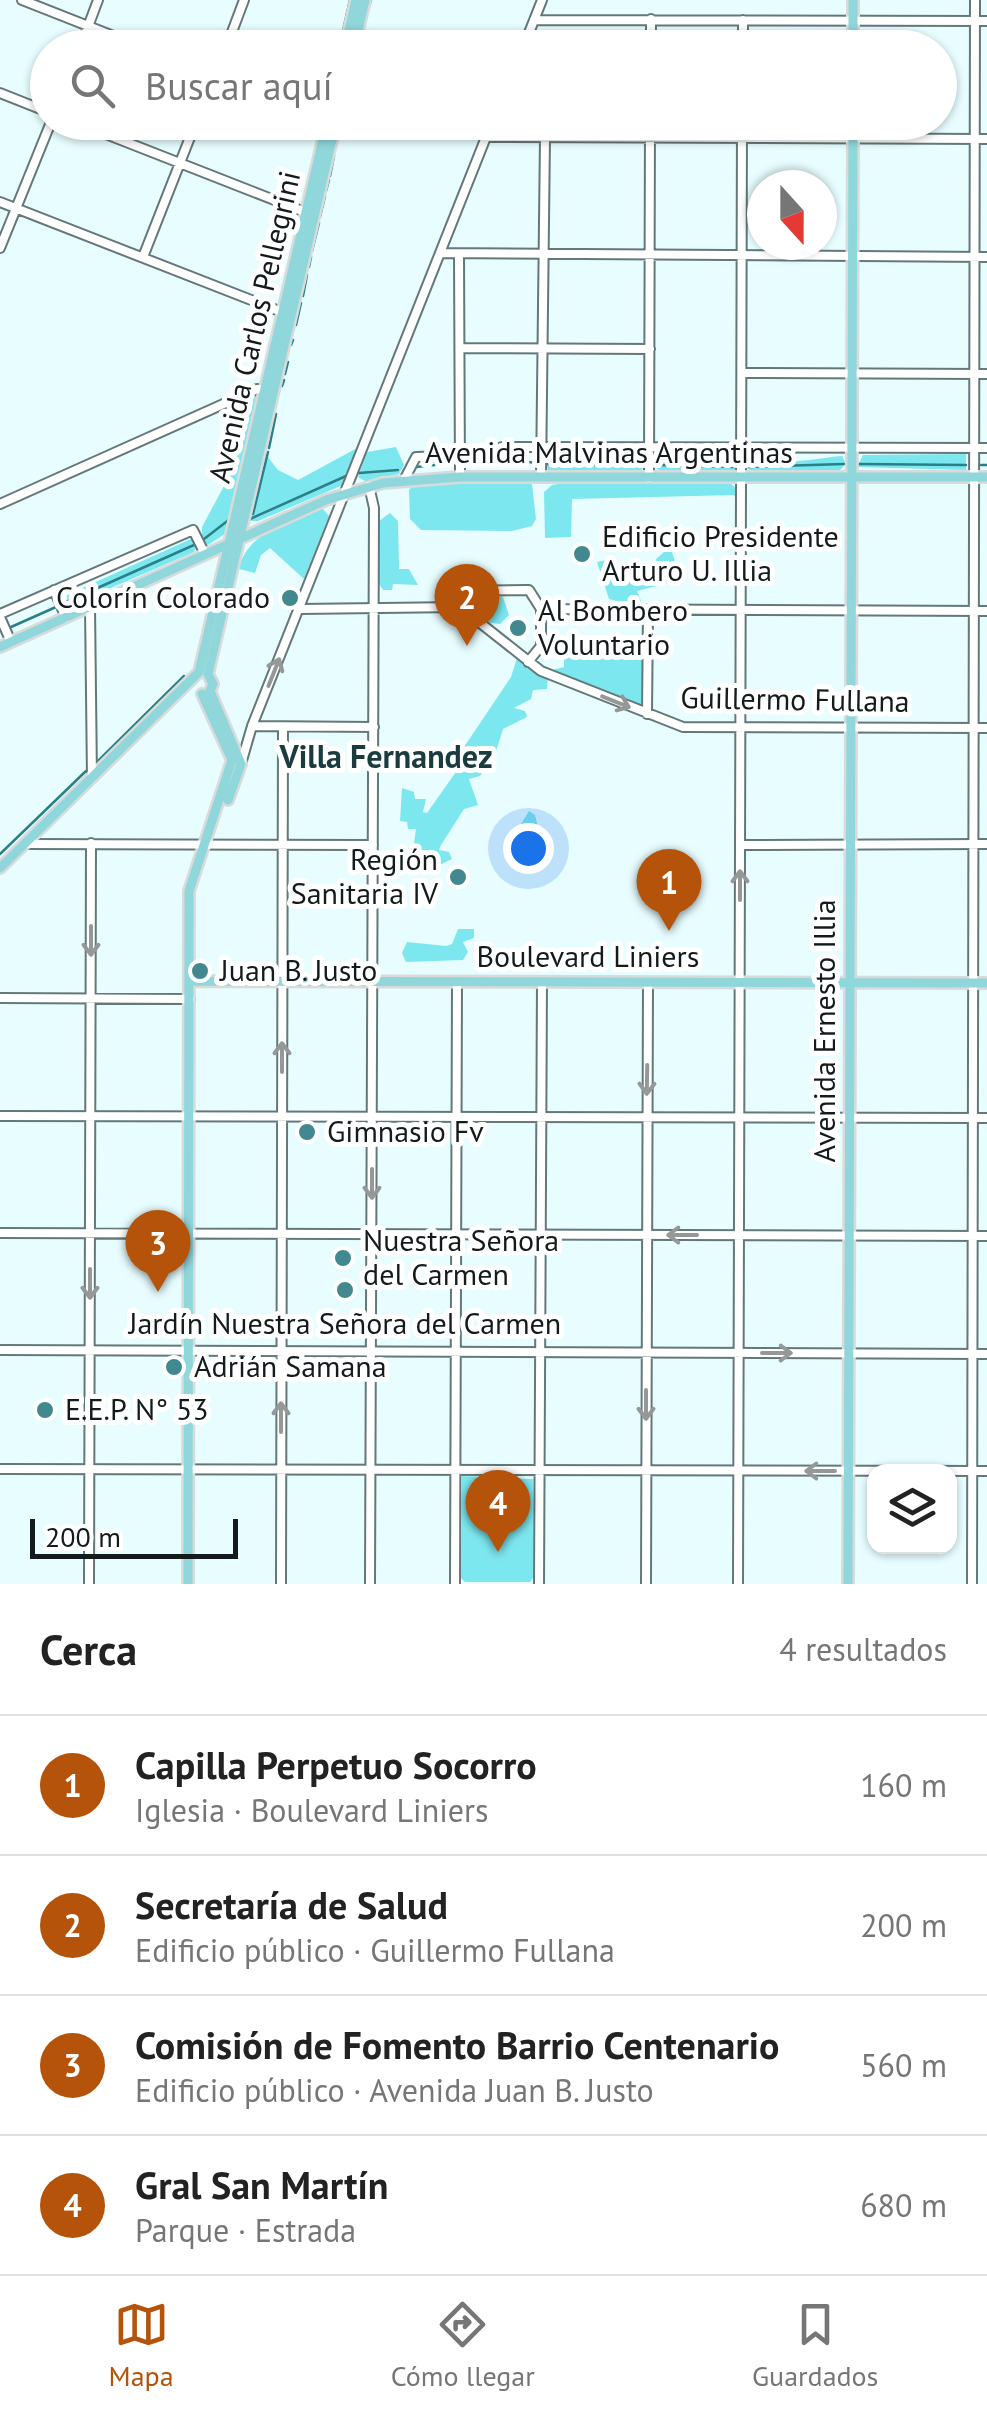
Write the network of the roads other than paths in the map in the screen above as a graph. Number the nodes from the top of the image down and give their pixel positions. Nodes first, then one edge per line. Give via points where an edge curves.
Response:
1 (22, 0) edge
2 (98, 0) edge
3 (244, 0) edge
4 (356, 0) edge
5 (365, 0) edge
6 (542, 0) edge
7 (854, 0) edge
8 (976, 0) edge
9 (651, 19) junction
10 (534, 20) junction
11 (743, 20) junction
12 (853, 20) junction
13 (975, 21) junction
14 (987, 21) edge
15 (88, 26) junction
16 (87, 30) edge
17 (98, 30) edge
18 (233, 30) edge
19 (349, 30) edge
20 (358, 30) edge
21 (530, 30) edge
22 (651, 30) edge
23 (743, 30) edge
24 (853, 30) edge
25 (0, 93) edge
26 (30, 105) edge
27 (957, 138) edge
28 (975, 138) junction
29 (987, 139) edge
30 (44, 140) edge
31 (122, 140) edge
32 (189, 140) edge
33 (324, 140) edge
34 (331, 140) edge
35 (485, 140) edge
36 (545, 140) edge
37 (650, 140) edge
38 (742, 140) edge
39 (853, 140) edge
40 (180, 163) junction
41 (0, 202) edge
42 (16, 209) junction
43 (310, 214) junction
44 (0, 248) edge
45 (440, 253) junction
46 (459, 255) junction
47 (544, 255) junction
48 (650, 255) junction
49 (742, 255) junction
50 (143, 256) junction
51 (853, 257) junction
52 (975, 257) junction
53 (987, 257) edge
54 (287, 314) junction
55 (460, 348) junction
56 (543, 348) junction
57 (650, 350) junction
58 (742, 373) junction
59 (974, 374) junction
60 (987, 374) edge
61 (852, 375) junction
62 (270, 391) junction
63 (741, 446) junction
64 (543, 447) junction
65 (650, 447) junction
66 (852, 447) junction
67 (972, 448) junction
68 (987, 448) edge
69 (460, 455) junction
70 (460, 477) junction
71 (740, 477) junction
72 (852, 477) junction
73 (973, 477) junction
74 (987, 477) edge
75 (541, 478) junction
76 (649, 478) junction
77 (404, 480) junction
78 (369, 486) junction
79 (346, 493) junction
80 (0, 504) edge
81 (241, 538) junction
82 (230, 543) junction
83 (205, 554) junction
84 (54, 590) junction
85 (90, 607) junction
86 (454, 607) junction
87 (300, 608) junction
88 (374, 608) junction
89 (541, 609) junction
90 (648, 609) junction
91 (740, 609) junction
92 (850, 610) junction
93 (972, 610) junction
94 (987, 610) edge
95 (0, 616) edge
96 (66, 618) junction
97 (11, 642) junction
98 (0, 648) edge
99 (528, 662) junction
100 (204, 673) junction
101 (199, 690) junction
102 (647, 714) junction
103 (252, 726) junction
104 (283, 726) junction
105 (374, 727) junction
106 (740, 727) junction
107 (850, 728) junction
108 (971, 728) junction
109 (987, 728) edge
110 (242, 764) junction
111 (92, 782) junction
112 (27, 844) junction
113 (91, 844) junction
114 (209, 844) junction
115 (970, 844) junction
116 (987, 844) edge
117 (283, 845) junction
118 (373, 845) junction
119 (740, 845) junction
120 (850, 845) junction
121 (0, 868) edge
122 (190, 981) junction
123 (282, 981) junction
124 (372, 981) junction
125 (456, 982) junction
126 (542, 982) junction
127 (648, 982) junction
128 (740, 982) junction
129 (971, 982) junction
130 (849, 983) junction
131 (987, 983) edge
132 (0, 998) edge
133 (90, 999) junction
134 (190, 999) junction
135 (0, 1116) edge
136 (90, 1116) junction
137 (189, 1116) junction
138 (282, 1116) junction
139 (372, 1116) junction
140 (456, 1116) junction
141 (541, 1117) junction
142 (739, 1117) junction
143 (647, 1118) junction
144 (850, 1118) junction
145 (971, 1118) junction
146 (987, 1118) edge
147 (0, 1233) edge
148 (90, 1233) junction
149 (190, 1234) junction
150 (282, 1234) junction
151 (372, 1234) junction
152 (456, 1234) junction
153 (541, 1235) junction
154 (647, 1235) junction
155 (739, 1235) junction
156 (850, 1236) junction
157 (972, 1236) junction
158 (987, 1236) edge
159 (0, 1350) edge
160 (90, 1351) junction
161 (188, 1351) junction
162 (281, 1352) junction
163 (371, 1352) junction
164 (456, 1352) junction
165 (540, 1353) junction
166 (646, 1353) junction
167 (739, 1353) junction
168 (850, 1353) junction
169 (971, 1354) junction
170 (987, 1354) edge
171 (0, 1469) edge
172 (89, 1469) junction
173 (189, 1469) junction
174 (281, 1469) junction
175 (370, 1469) junction
176 (455, 1470) junction
177 (539, 1470) junction
178 (738, 1471) junction
179 (849, 1471) junction
180 (971, 1471) junction
181 (987, 1471) edge
182 (646, 1472) junction
183 (89, 1584) edge
184 (188, 1584) edge
185 (281, 1584) edge
186 (370, 1584) edge
187 (455, 1584) edge
188 (539, 1584) edge
189 (646, 1584) edge
190 (738, 1584) edge
191 (848, 1584) edge
192 (972, 1584) edge

1 - 15 street
2 - 15 street
3 - 18 street
4 - 19 main road
5 - 20 main road
6 - 10 street
7 - 12 main road
8 - 13 street
9 - 10 street
9 - 11 street
9 - 22 street
10 - 21 street
11 - 12 street
11 - 23 street
12 - 13 street
12 - 24 main road
13 - 14 street
13 - 28 street
15 - 16 street
15 - 17 street
25 - 26 street
27 - 28 street
28 - 29 street
28 - 52 street
30 - 42 street
31 - 40 street
32 - 40 street
33 - 43 main road, Avenida Carlos Pellegrini
34 - 43 main road, Avenida Carlos Pellegrini
35 - 45 street
36 - 47 street
37 - 48 street
38 - 49 street
39 - 51 main road, Avenida Ernesto Illia
40 - 43 street
40 - 50 street
41 - 42 street
42 - 44 street
42 - 50 street
43 - 54 main road, Avenida Carlos Pellegrini
45 - 46 street
45 - 79 street
46 - 47 street
46 - 55 street
47 - 48 street
47 - 56 street
48 - 49 street
48 - 57 street
49 - 51 street
49 - 58 street
50 - 54 street
51 - 52 street
51 - 61 main road, Avenida Ernesto Illia
52 - 53 street
52 - 59 street
54 - 62 main road, Avenida Carlos Pellegrini
55 - 56 street
55 - 69 street
56 - 57 street
56 - 64 street
57 - 65 street
58 - 61 street
58 - 63 street
59 - 60 street
59 - 61 street
59 - 67 street
61 - 66 main road, Avenida Ernesto Illia
62 - 80 street via 252,391
62 - 81 main road, Avenida Carlos Pellegrini
62 - 82 main road, Avenida Carlos Pellegrini
63 - 65 street
63 - 66 street
63 - 71 street
64 - 65 street
64 - 69 street
64 - 75 street
65 - 76 street
66 - 67 street
66 - 72 main road, Avenida Ernesto Illia
67 - 68 street
67 - 73 street
69 - 70 street
69 - 77 street via 416,457
70 - 75 main road, Avenida Malvinas Argentinas
70 - 77 main road, Avenida Malvinas Argentinas
71 - 72 main road, Avenida Malvinas Argentinas
71 - 76 main road, Avenida Malvinas Argentinas
71 - 91 street
72 - 73 main road, Avenida Malvinas Argentinas
72 - 92 main road, Avenida Ernesto Illia
73 - 74 main road, Avenida Malvinas Argentinas
73 - 93 street
75 - 76 main road, Avenida Malvinas Argentinas
77 - 78 main road, Avenida Malvinas Argentinas
78 - 79 main road, Avenida Malvinas Argentinas
78 - 88 street
79 - 81 main road, Avenida Malvinas Argentinas
79 - 87 street
81 - 82 main road, Avenida Malvinas Argentinas
81 - 100 main road, Avenida Carlos Pellegrini
82 - 83 main road, Avenida Malvinas Argentinas
82 - 100 main road, Avenida Carlos Pellegrini
83 - 84 street via 194,530
83 - 85 main road, Avenida Malvinas Argentinas
84 - 95 street
84 - 96 street
85 - 96 main road, Avenida Malvinas Argentinas
85 - 111 street
86 - 88 street
86 - 89 street via 454,591 529,590
86 - 99 street, Guillermo Fullana
87 - 88 street
103 -> 87 street
88 - 105 street
89 - 90 street
89 - 99 street via 541,646
90 - 91 street
90 - 102 street
91 - 92 street
91 - 106 street
92 - 93 street
92 - 107 main road, Avenida Ernesto Illia
93 - 94 street
93 - 108 street
95 - 97 street
96 - 97 main road, Avenida Malvinas Argentinas
97 - 98 main road, Avenida Malvinas Argentinas
99 -> 102 street, Guillermo Fullana
100 - 101 main road
100 - 101 main road via 213,684
101 - 110 main road
101 - 111 main road via 180,694
101 - 114 main road via 231,753
102 - 106 street, Guillermo Fullana via 682,727
103 - 104 street
103 - 110 street
104 - 105 street
104 - 117 street
105 - 118 street
106 - 107 street, Guillermo Fullana
106 - 119 street
107 - 108 street, Guillermo Fullana
107 - 120 main road, Avenida Ernesto Illia
108 - 109 street, Guillermo Fullana
108 - 115 street
110 - 114 main road
111 - 112 main road
112 - 113 street
112 - 121 main road
113 - 114 street
113 -> 133 street
114 - 117 street
114 - 122 main road via 194,892
115 - 116 street
115 - 120 street
115 - 129 street
117 - 118 street
117 - 123 street
118 - 124 street
119 - 120 street
128 -> 119 street
120 - 130 main road, Avenida Ernesto Illia
122 - 123 main road, Boulevard Liniers
122 - 134 main road
123 - 124 main road, Boulevard Liniers
138 -> 123 street
124 - 125 main road, Boulevard Liniers
124 - 139 street
125 - 126 main road, Boulevard Liniers
125 - 140 street
126 - 127 main road, Boulevard Liniers
126 - 141 street
127 - 128 main road, Boulevard Liniers
127 -> 143 street
128 - 130 main road, Boulevard Liniers
128 - 142 street
129 - 130 main road, Boulevard Liniers
129 - 131 main road, Boulevard Liniers
129 - 145 street
130 - 144 main road, Avenida Ernesto Illia
132 - 133 street
133 - 134 street
133 - 136 street
134 - 137 main road
135 - 136 street
136 - 137 street
136 - 148 street
137 - 138 street
137 - 149 main road
138 - 139 street
138 - 150 street
139 - 140 street
139 -> 151 street
140 - 141 street
140 - 152 street
141 - 143 street
141 - 153 street
142 - 143 street
142 - 144 street
142 - 155 street
143 - 154 street
144 - 145 street
144 - 156 main road, Avenida Ernesto Illia
145 - 146 street
145 - 157 street
147 - 148 street
148 - 149 street
148 -> 160 street
149 - 150 street
149 - 161 main road
150 - 151 street
150 - 162 street
151 - 152 street
151 - 163 street
152 - 153 street
152 - 164 street
153 - 154 street
153 - 165 street
155 -> 154 street
154 - 166 street
155 - 156 street
155 - 167 street
156 - 157 street
156 - 168 main road, Avenida Ernesto Illia
157 - 158 street
157 - 169 street
159 - 160 street
160 - 161 street
160 - 172 street
161 - 162 street
161 - 173 main road
162 - 163 street
174 -> 162 street
163 - 164 street
163 - 175 street
164 - 165 street
164 - 176 street
165 - 166 street
165 - 177 street
166 - 167 street
166 -> 182 street
167 -> 168 street
167 - 178 street
168 - 169 street
168 - 179 main road, Avenida Ernesto Illia
169 - 170 street
169 - 180 street
171 - 172 street
172 - 173 street
172 - 183 street
173 - 174 street
173 - 184 main road
174 - 175 street
174 - 185 street
175 - 176 street
175 - 186 street
176 - 177 street
176 - 187 street
177 - 182 street
177 - 188 street
179 -> 178 street
178 - 182 street
178 - 190 street
179 - 180 street
179 - 191 main road, Avenida Ernesto Illia
180 - 181 street
180 - 192 street
182 - 189 street

